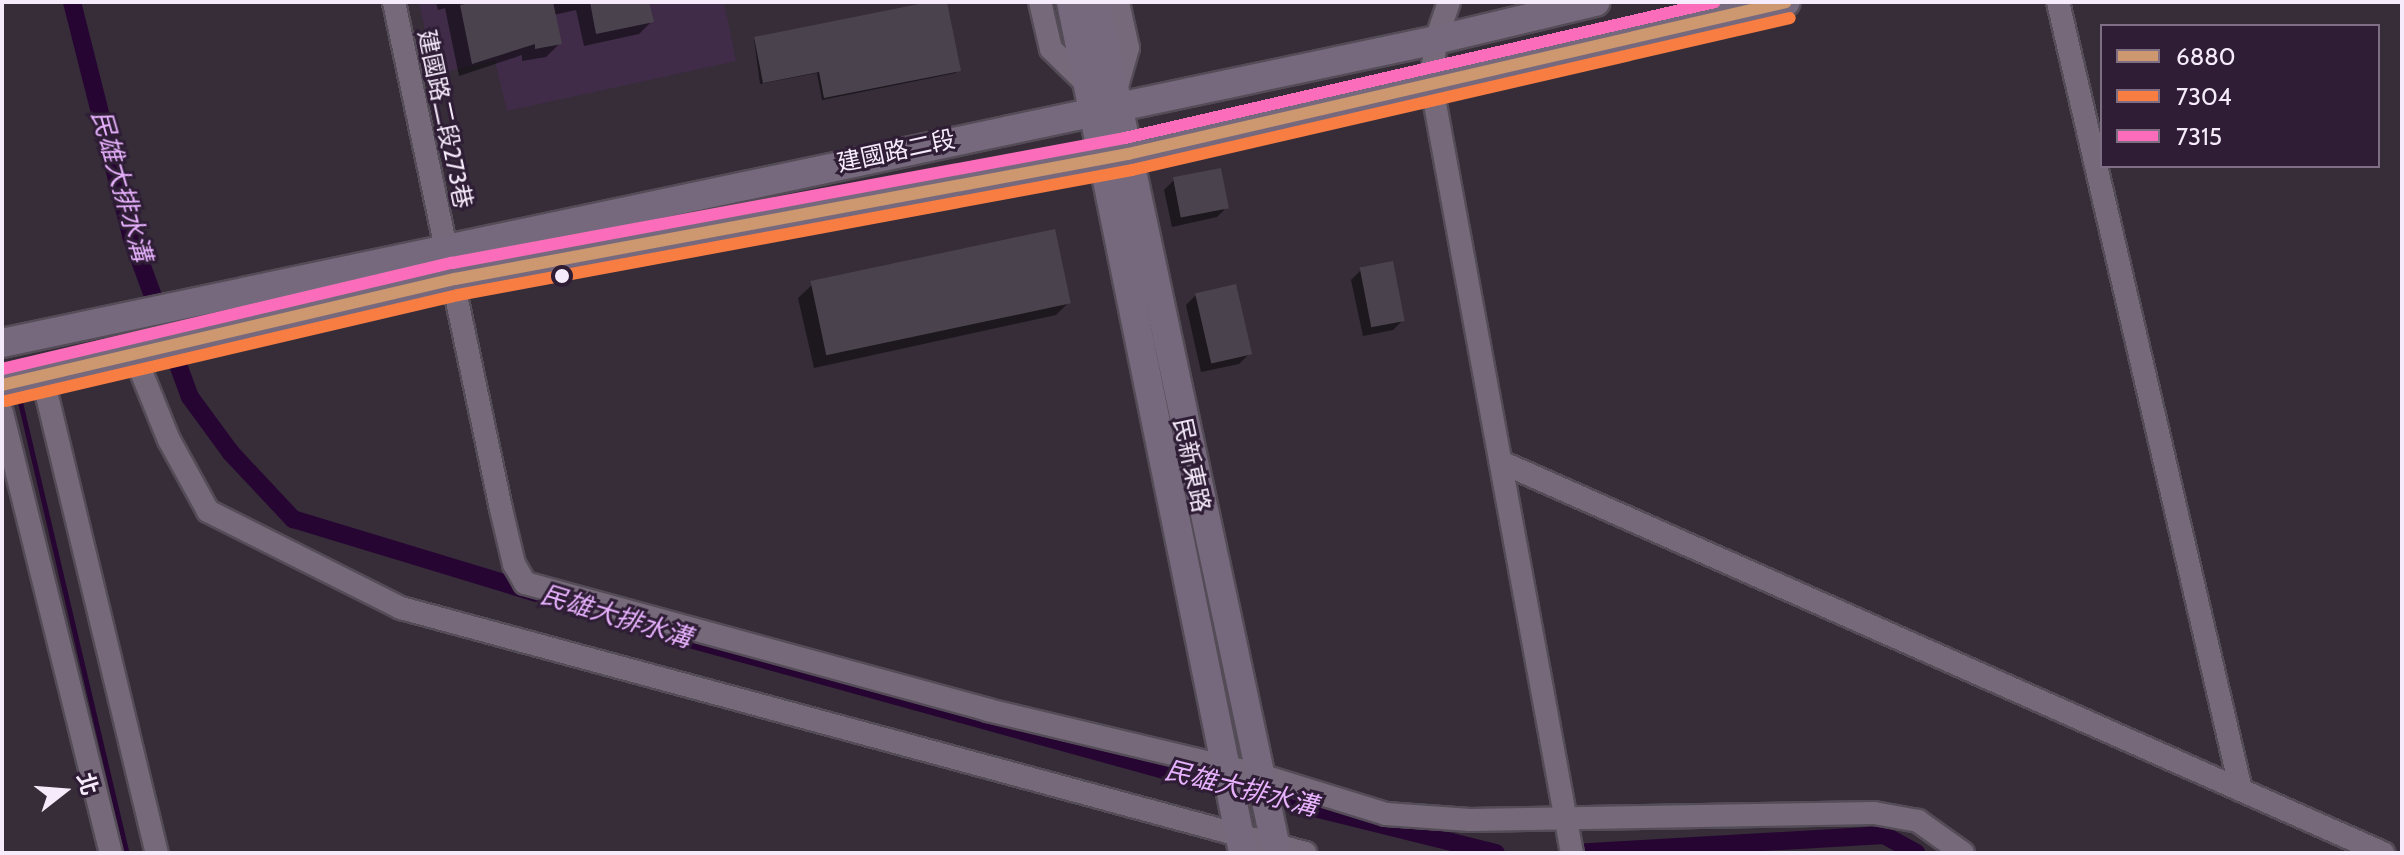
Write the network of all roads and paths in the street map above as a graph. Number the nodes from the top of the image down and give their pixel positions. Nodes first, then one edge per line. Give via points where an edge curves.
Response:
1 (394, 2) edge
2 (1040, 2) edge
3 (1054, 2) edge
4 (1071, 2) edge
5 (1096, 2) edge
6 (1108, 2) edge
7 (1118, 2) edge
8 (1449, 2) edge
9 (1596, 2) edge
10 (1786, 2) edge
11 (2058, 2) edge
12 (1436, 40) junction
13 (1431, 82) junction
14 (1105, 98) junction
15 (1114, 155) junction
16 (444, 246) junction
17 (455, 279) junction
18 (2, 343) edge
19 (135, 353) junction
20 (42, 375) junction
21 (2, 385) edge
22 (2, 413) edge
23 (1501, 462) junction
24 (1223, 769) junction
25 (1260, 775) junction
26 (2241, 790) junction
27 (1566, 818) junction
28 (1241, 846) edge
29 (1277, 850) edge
30 (111, 853) edge
31 (157, 853) edge
32 (1305, 853) edge
33 (1572, 853) edge
34 (1963, 853) edge
35 (2383, 853) edge

1 - 16 street, 建國路二段273巷
2 - 14 street via 1051,49
3 - 14 street via 1064,49
4 - 14 main road
5 - 14 main road
6 - 14 street via 1116,42
7 - 14 street via 1128,48
8 - 12 street
9 - 12 main road, 建國路二段
10 - 13 main road, 建國路二段
11 - 26 street
12 - 13 street
12 - 14 main road, 建國路二段
13 - 15 main road, 建國路二段
13 - 23 street
14 - 15 main road
14 - 16 main road, 建國路二段
15 - 17 main road, 建國路二段
15 - 24 main road, 民新東路
15 - 25 main road, 民新東路
16 - 17 street, 建國路二段273巷
16 - 18 main road, 建國路二段
17 - 19 main road, 建國路二段
17 - 24 street, 建國路二段273巷 via 501,509 514,564 525,583
19 - 20 main road
19 - 28 street via 169,440 208,511 401,608 821,719
20 - 21 main road
20 - 31 street
22 - 30 street
23 - 26 street
23 - 27 street
24 - 25 street
24 - 28 main road, 民新東路
25 - 27 street via 1386,814 1470,820
25 - 29 main road, 民新東路
26 - 35 street
27 - 33 street
27 - 34 street via 1874,813 1918,821
28 - 29 street
29 - 32 street

